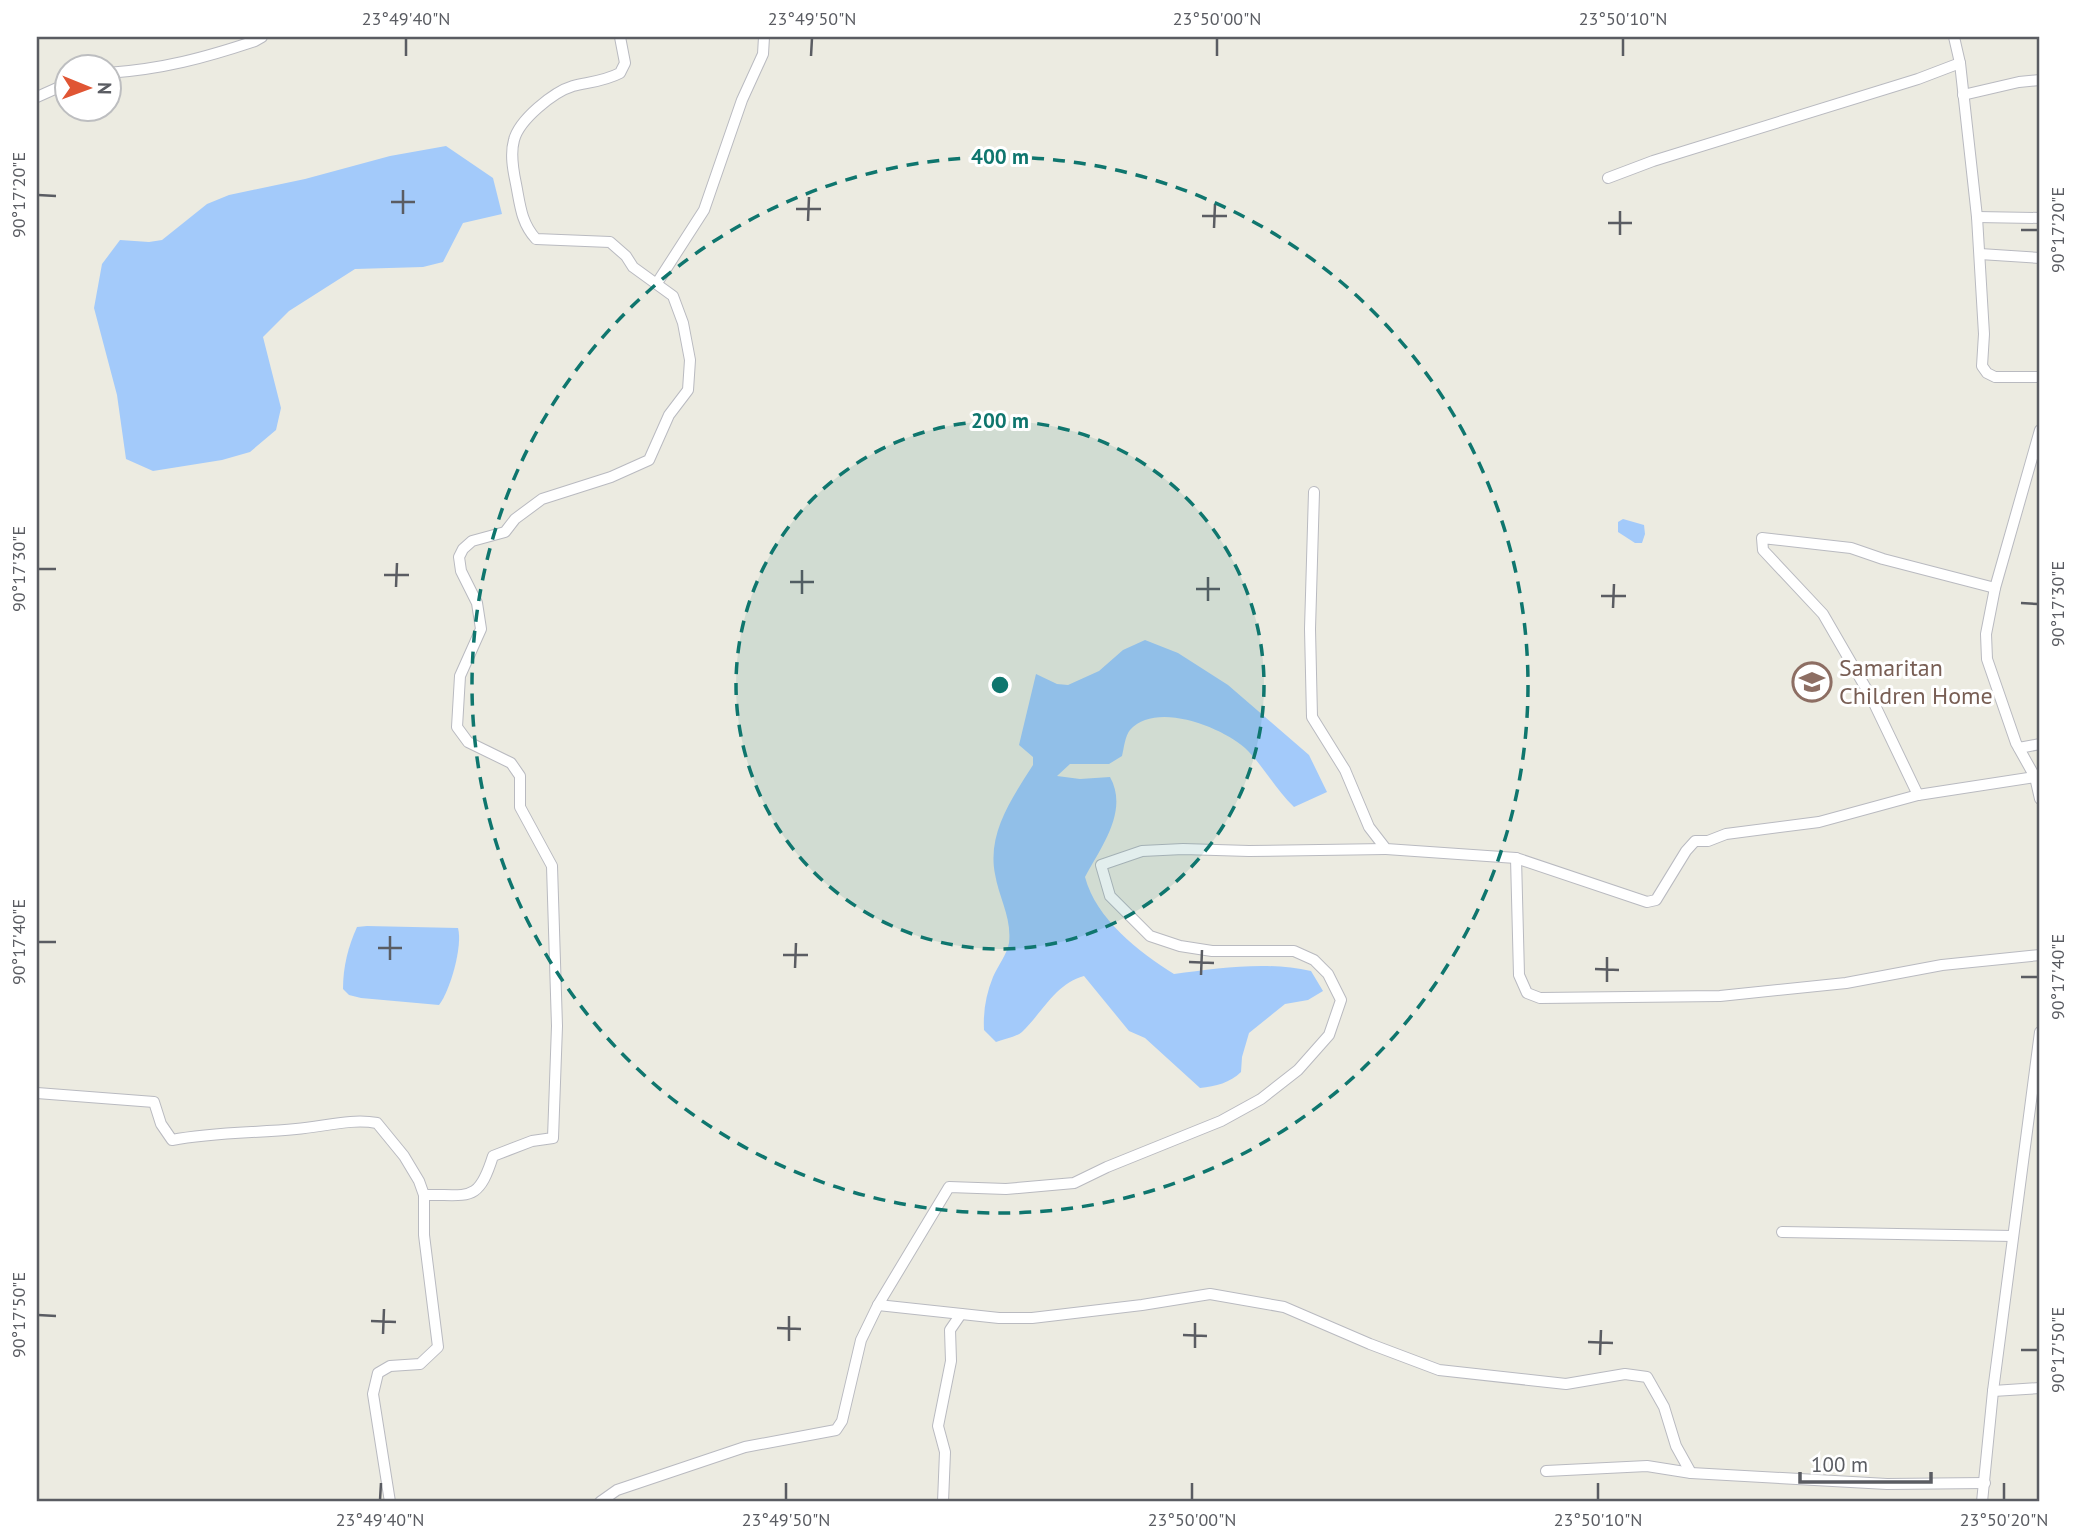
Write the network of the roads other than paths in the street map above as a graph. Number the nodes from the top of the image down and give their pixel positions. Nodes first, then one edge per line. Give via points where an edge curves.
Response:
1 (261, 37) edge
2 (620, 37) edge
3 (764, 37) edge
4 (1954, 37) edge
5 (1960, 63) junction
6 (122, 72) edge
7 (2040, 80) edge
8 (1963, 95) junction
9 (1608, 178) dead end
10 (1977, 217) junction
11 (2040, 218) edge
12 (1980, 254) junction
13 (2040, 258) edge
14 (657, 283) junction
15 (2040, 377) edge
16 (2040, 430) edge
17 (1314, 492) dead end
18 (1995, 588) junction
19 (2040, 744) edge
20 (2019, 748) junction
21 (2035, 777) junction
22 (1918, 795) junction
23 (2040, 799) edge
24 (1386, 849) junction
25 (1516, 858) junction
26 (2040, 955) edge
27 (2040, 1032) edge
28 (37, 1093) edge
29 (2040, 1139) edge
30 (2027, 1141) junction
31 (424, 1195) junction
32 (1783, 1232) dead end
33 (2013, 1236) junction
34 (878, 1305) junction
35 (961, 1314) junction
36 (2040, 1388) edge
37 (1993, 1391) junction
38 (1546, 1471) dead end
39 (1691, 1473) junction
40 (1985, 1483) junction
41 (390, 1502) edge
42 (600, 1502) edge
43 (943, 1502) edge
44 (1982, 1502) edge

1 - 6 street via 196,60
2 - 14 street via 625,63 621,74 572,87 538,108 514,137 512,166 526,228 536,239 610,242 633,267
3 - 14 street via 763,54 704,210
4 - 5 street
5 - 8 street
5 - 9 street
7 - 8 street
8 - 10 street
10 - 11 street
10 - 12 street
12 - 13 street
12 - 15 street via 1982,366 1995,377
14 - 31 street via 673,296 690,360 688,390 669,415 649,460 542,499 515,519 505,533 472,541 459,557 477,603 481,629 460,676 457,727 468,742 511,762 520,776 520,807 552,866 557,1026 553,1138 493,1156 482,1186 471,1194
16 - 18 street
17 - 24 street via 1312,717 1345,770 1369,827
18 - 20 street via 1986,634 1987,659
18 - 22 street via 1851,548 1762,538 1763,550 1823,614 1871,697
19 - 20 street
20 - 21 street
21 - 22 street
21 - 23 street
22 - 25 street via 1819,822 1695,841 1656,900 1647,902
24 - 25 street
24 - 34 street via 1142,851 1101,865 1110,895 1150,936 1212,951 1294,951 1314,960 1328,974 1341,1000 1329,1035 1298,1070 1261,1099 1221,1121 1074,1183 1006,1189 949,1187
25 - 26 street via 1519,975 1527,993 1539,998 1720,996
27 - 30 street
28 - 31 street via 154,1102 172,1140 377,1123 404,1156
29 - 30 street
30 - 33 street
31 - 41 street via 424,1235 438,1348 419,1364 390,1366 378,1373 373,1394
32 - 33 street
33 - 37 street
34 - 35 street
34 - 42 street via 861,1340 842,1421 835,1430 745,1447 617,1490
35 - 39 street via 1032,1318 1210,1294 1284,1307 1439,1370 1566,1384 1625,1374 1647,1377
35 - 43 street via 950,1331 951,1361 938,1426 945,1452
36 - 37 street
37 - 40 street
38 - 39 street via 1647,1466
39 - 40 street via 1887,1484
40 - 44 street

